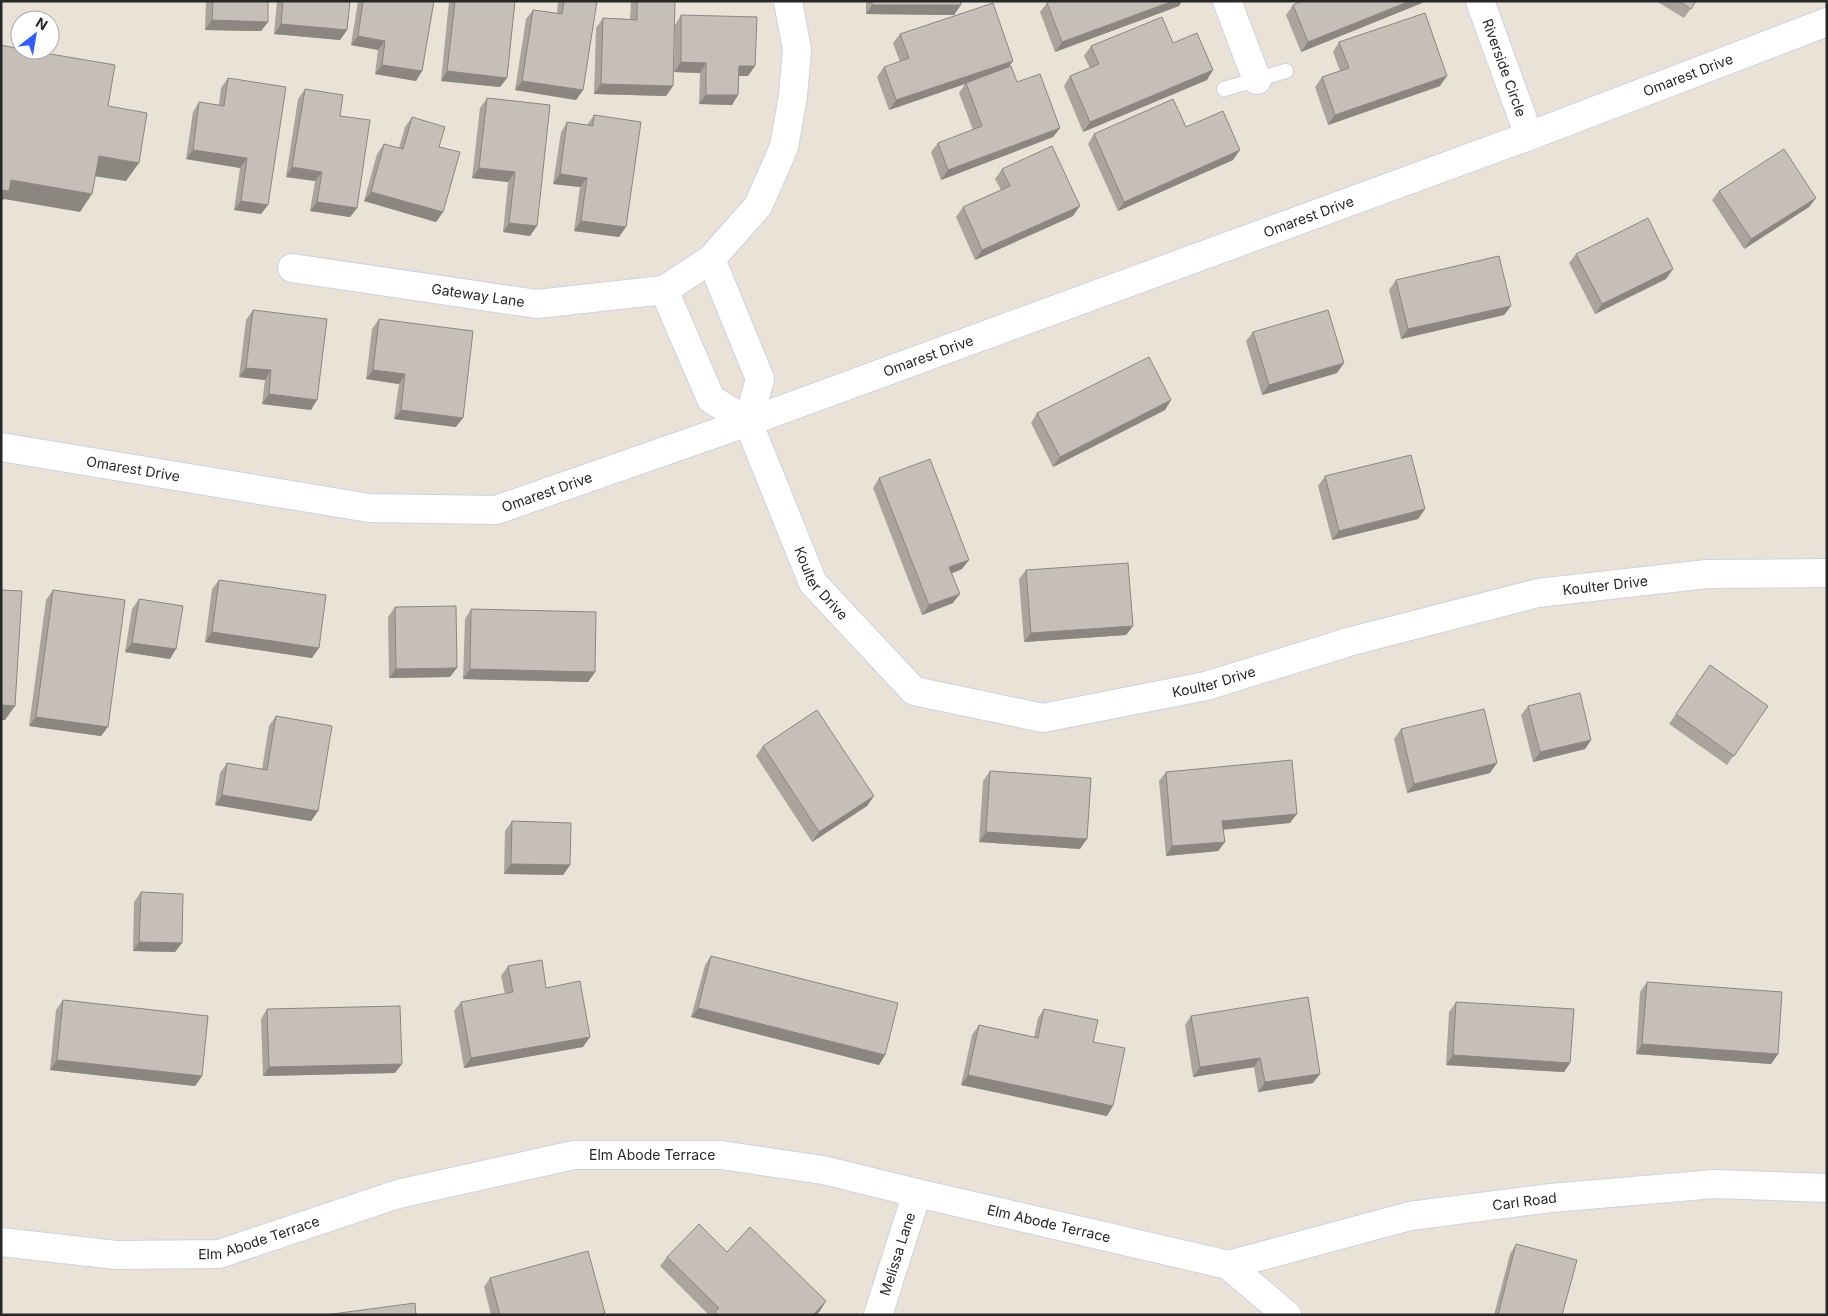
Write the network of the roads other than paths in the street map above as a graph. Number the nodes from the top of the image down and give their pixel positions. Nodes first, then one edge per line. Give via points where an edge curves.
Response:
1 (788, 1) edge
2 (1227, 1) edge
3 (1480, 1) edge
4 (1827, 22) edge
5 (1286, 71) dead end
6 (1257, 80) junction
7 (1224, 89) dead end
8 (1529, 136) junction
9 (711, 259) junction
10 (292, 268) dead end
11 (664, 290) junction
12 (748, 422) junction
13 (1, 447) edge
14 (1827, 573) edge
15 (1827, 1188) edge
16 (917, 1194) junction
17 (1, 1242) edge
18 (1228, 1265) junction
19 (878, 1315) edge
20 (1287, 1315) edge

1 - 9 street, Gateway Lane via 797,50 784,146 758,206
2 - 6 street
3 - 8 street, Riverside Circle
4 - 8 street, Omarest Drive
5 - 6 lane
6 - 7 lane
8 - 12 street, Omarest Drive
9 - 11 street, Gateway Lane
9 - 12 street via 760,379
10 - 11 street, Gateway Lane via 537,304
11 - 12 street via 711,399
12 - 13 street, Omarest Drive via 496,510 369,508
12 - 14 street, Koulter Drive via 814,583 914,692 1042,718 1206,686 1352,641 1538,593 1707,574
15 - 18 street, Carl Road via 1715,1184 1551,1198 1420,1215
16 - 17 street, Elm Abode Terrace via 823,1170 721,1155 574,1155 398,1194 219,1254 116,1255
16 - 18 street, Elm Abode Terrace
16 - 19 street, Melissa Lane
18 - 20 street, Elm Abode Terrace

